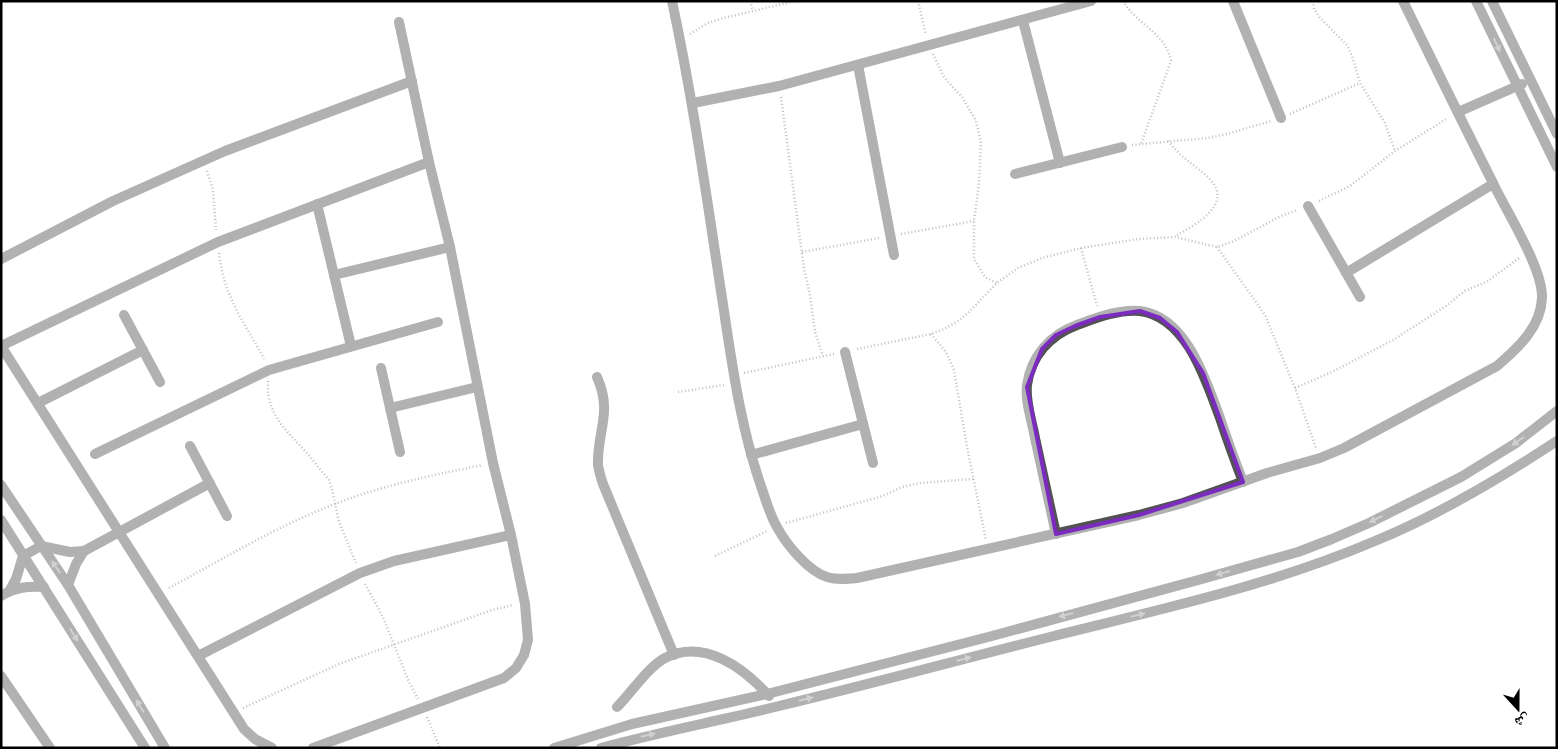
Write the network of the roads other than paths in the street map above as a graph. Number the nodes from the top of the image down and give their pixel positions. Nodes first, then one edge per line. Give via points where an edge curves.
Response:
1 (672, 1) edge
2 (1091, 1) edge
3 (1233, 1) edge
4 (1403, 1) edge
5 (1476, 1) edge
6 (1492, 1) edge
7 (1023, 21) junction
8 (399, 22) dead end
9 (858, 64) junction
10 (412, 81) junction
11 (1530, 81) junction
12 (1517, 87) junction
13 (692, 103) junction
14 (1458, 112) junction
15 (1281, 118) road end
16 (1557, 134) edge
17 (1122, 147) road end
18 (429, 162) junction
19 (1060, 163) junction
20 (1557, 167) edge
21 (1015, 174) dead end
22 (1493, 184) junction
23 (317, 204) junction
24 (1308, 206) road end
25 (450, 247) junction
26 (894, 255) dead end
27 (1, 259) edge
28 (1346, 273) junction
29 (334, 274) junction
30 (1360, 297) dead end
31 (124, 314) dead end
32 (438, 322) dead end
33 (1, 346) edge
34 (351, 346) junction
35 (142, 350) junction
36 (844, 352) road end
37 (381, 368) dead end
38 (597, 377) dead end
39 (160, 382) dead end
40 (477, 387) junction
41 (38, 404) junction
42 (390, 408) junction
43 (1557, 411) edge
44 (863, 424) junction
45 (1557, 441) edge
46 (190, 446) dead end
47 (400, 452) dead end
48 (96, 454) dead end
49 (751, 455) junction
50 (873, 463) dead end
51 (1243, 482) junction
52 (210, 483) junction
53 (1, 485) edge
54 (227, 516) dead end
55 (1, 520) edge
56 (120, 531) junction
57 (1056, 534) junction
58 (511, 535) junction
59 (41, 546) junction
60 (84, 551) junction
61 (23, 556) junction
62 (68, 585) junction
63 (44, 587) junction
64 (10, 590) junction
65 (1, 596) edge
66 (674, 654) junction
67 (198, 656) junction
68 (1, 676) edge
69 (767, 694) junction
70 (777, 707) junction
71 (617, 708) dead end
72 (46, 746) edge
73 (145, 748) edge
74 (165, 748) edge
75 (272, 748) edge
76 (313, 748) edge
77 (554, 748) edge
78 (601, 748) edge

1 - 13 street
2 - 7 street
3 - 15 street
4 - 14 street
5 -> 12 street
6 - 11 street
7 - 9 street
7 - 19 street
8 - 10 street
9 - 13 street via 779,86
9 - 26 street
10 - 18 street
10 - 27 street via 204,160 114,201
11 - 12 street
11 - 16 street
12 - 14 street
12 - 20 street
13 - 49 street via 735,380
14 - 22 street
17 - 19 street
18 - 23 street
18 - 25 street
19 - 21 street
22 - 28 street
22 - 51 street via 1539,278 1542,298 1538,318 1528,336 1497,366 1352,443 1320,458
23 - 29 street
23 - 33 street via 218,242
24 - 28 street
25 - 29 street
25 - 40 street
28 - 30 street
29 - 34 street
31 - 35 street
32 - 34 street
33 - 41 street
34 - 48 street via 269,370
35 - 39 street
35 - 41 street
36 - 44 street
37 - 42 street
38 - 66 street via 605,402 598,466 603,484
40 - 42 street
40 - 58 street
41 - 56 street
42 - 47 street
43 -> 69 street via 1516,443 1461,477 1298,552
44 - 49 street
44 - 50 street
70 -> 45 street via 1302,570 1438,512
46 - 52 street
49 - 57 street via 776,526 812,568 841,580
51 - 57 street via 1183,503
51 - 57 street via 1204,373 1192,350 1177,332 1160,318 1140,312 1100,317 1056,335 1042,349 1032,367 1027,387
52 - 54 street
52 - 56 street
53 - 59 street
55 - 61 street
56 - 60 street
56 - 67 street
58 - 67 street via 394,561 360,573
58 - 76 street via 525,604 528,640 516,668 497,681
59 - 60 street
59 - 61 street
62 -> 59 street
60 - 62 street
61 - 63 street
61 - 64 street
74 -> 62 street
63 - 64 street
63 -> 73 street
64 - 65 street
66 - 69 street via 709,653 728,660
66 - 71 street via 655,666
67 - 75 street via 244,729
68 - 72 street
69 - 70 street
69 - 77 street via 632,724
78 -> 70 street

